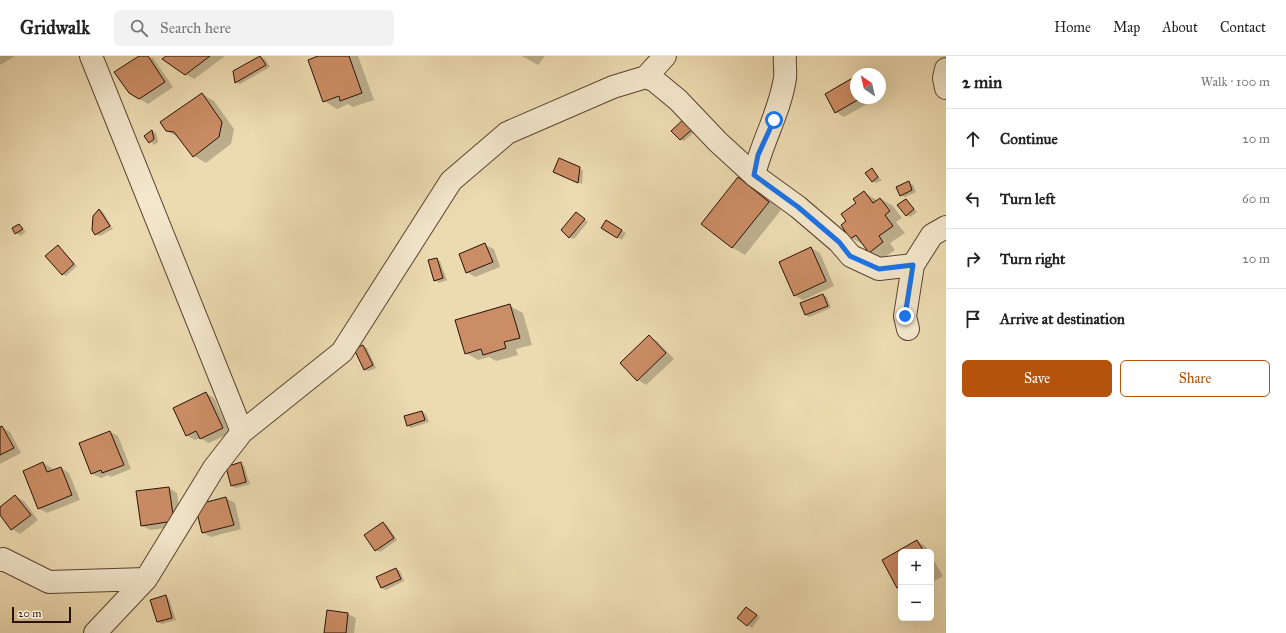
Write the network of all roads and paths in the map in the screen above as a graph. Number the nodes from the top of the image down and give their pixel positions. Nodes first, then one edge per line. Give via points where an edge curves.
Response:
1 (91, 56) edge
2 (665, 56) edge
3 (784, 56) edge
4 (946, 69) edge
5 (646, 77) junction
6 (946, 88) edge
7 (754, 175) junction
8 (946, 227) edge
9 (913, 265) junction
10 (908, 329) dead end
11 (242, 432) junction
12 (0, 560) edge
13 (146, 579) junction
14 (95, 633) edge

1 - 11 street
2 - 5 street
3 - 7 street via 785,76 780,99 774,120 758,155
4 - 6 street
5 - 7 street via 655,81 678,100
5 - 11 street via 613,87 507,134 451,181 342,352
7 - 9 street via 798,207 839,242 850,256 879,269
8 - 9 street via 932,235
9 - 10 street via 905,316
11 - 13 street via 214,468
12 - 13 street via 3,559 50,582
13 - 14 street

